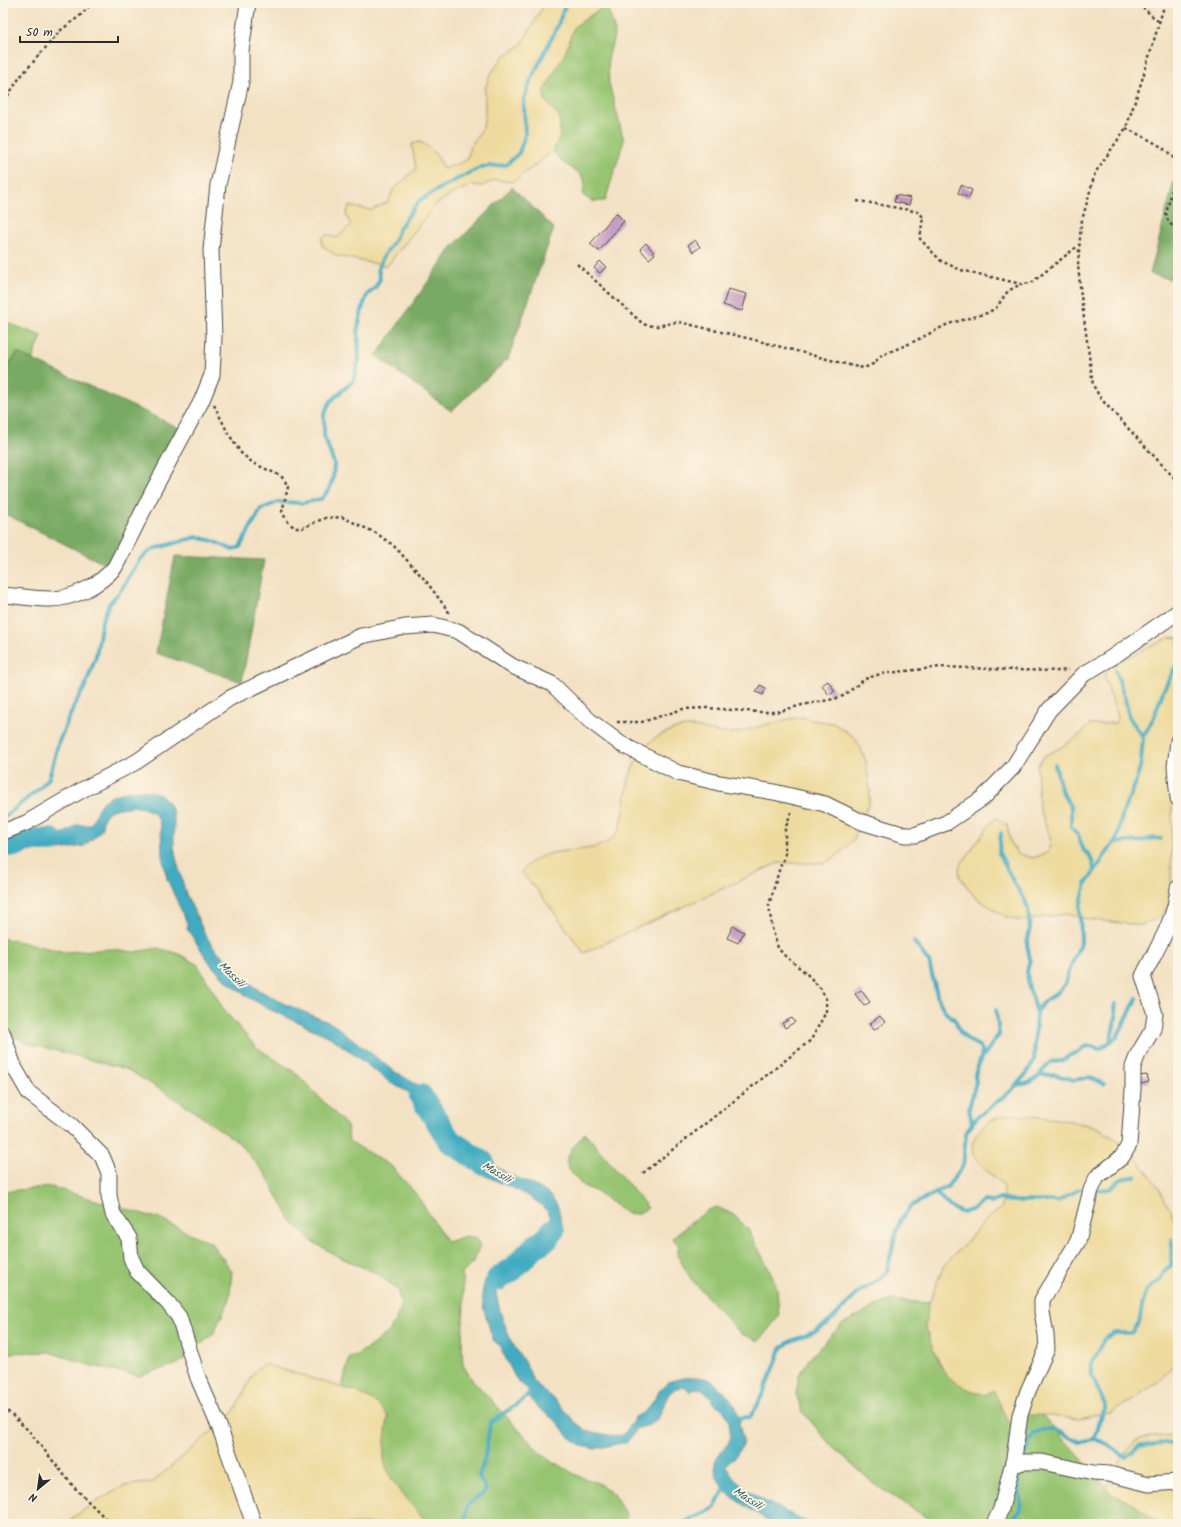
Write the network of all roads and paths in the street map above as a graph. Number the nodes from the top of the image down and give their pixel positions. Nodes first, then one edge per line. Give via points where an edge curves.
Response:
1 (92, 3) edge
2 (248, 3) edge
3 (1138, 3) edge
4 (1165, 3) edge
5 (1159, 22) junction
6 (3, 100) edge
7 (1126, 128) junction
8 (857, 202) dead end
9 (1178, 230) edge
10 (1080, 244) junction
11 (578, 264) dead end
12 (1021, 284) junction
13 (206, 389) junction
14 (1178, 482) edge
15 (3, 595) edge
16 (1178, 612) edge
17 (458, 631) junction
18 (1074, 669) dead end
19 (612, 721) dead end
20 (1178, 741) edge
21 (1178, 798) edge
22 (806, 800) junction
23 (3, 832) edge
24 (1178, 888) edge
25 (3, 1034) edge
26 (643, 1173) dead end
27 (3, 1407) edge
28 (1012, 1466) junction
29 (1178, 1482) edge
30 (112, 1524) edge
31 (254, 1524) edge
32 (994, 1524) edge

1 - 6 path via 61,30
2 - 13 street via 241,51 241,82 218,185 211,250 214,337 212,375
3 - 5 path
4 - 5 path
5 - 7 path
7 - 9 path via 1169,152 1176,160 1178,167 1166,214 1169,223
7 - 10 path via 1095,174 1081,224
8 - 12 path via 919,212 922,218 920,239 941,261 961,270
10 - 12 path via 1031,283
10 - 14 path via 1078,265 1093,385 1102,399
11 - 12 path via 643,324 659,327 679,322 864,368 873,364 882,355 948,324 996,308 1008,291
13 - 15 street via 115,567 106,577 94,586 51,599
13 - 17 path via 228,433 242,453 252,463 285,480 288,487 282,512 288,522 295,528 302,528 325,518 342,517 376,533 393,545 426,581 454,620
16 - 22 street via 1084,674 1049,710 1013,767 983,798 946,822 915,835 905,835 862,822 825,804
17 - 22 street via 512,666 552,684 589,720 621,744 678,774
17 - 23 street via 433,625 405,627 361,636 230,698 136,762 26,823
18 - 19 path via 1052,671 941,667 880,674 864,679 843,696 777,712 683,709 642,722
20 - 21 street via 1175,767
22 - 26 path via 790,812 785,829 785,857 769,906 778,948 820,989 826,999 826,1012 811,1040
24 - 28 street via 1167,929 1143,976 1155,1014 1153,1029 1133,1067 1134,1089 1129,1145 1122,1157 1097,1178 1091,1190 1078,1242 1042,1300 1047,1349 1020,1415
25 - 31 street via 14,1067 29,1093 72,1126 102,1156 109,1173 109,1196 113,1214 129,1238 137,1271 179,1317 198,1378 219,1426
27 - 30 path via 29,1431 73,1486
28 - 29 street via 1022,1462 1042,1462 1149,1484
28 - 32 street via 1001,1509

